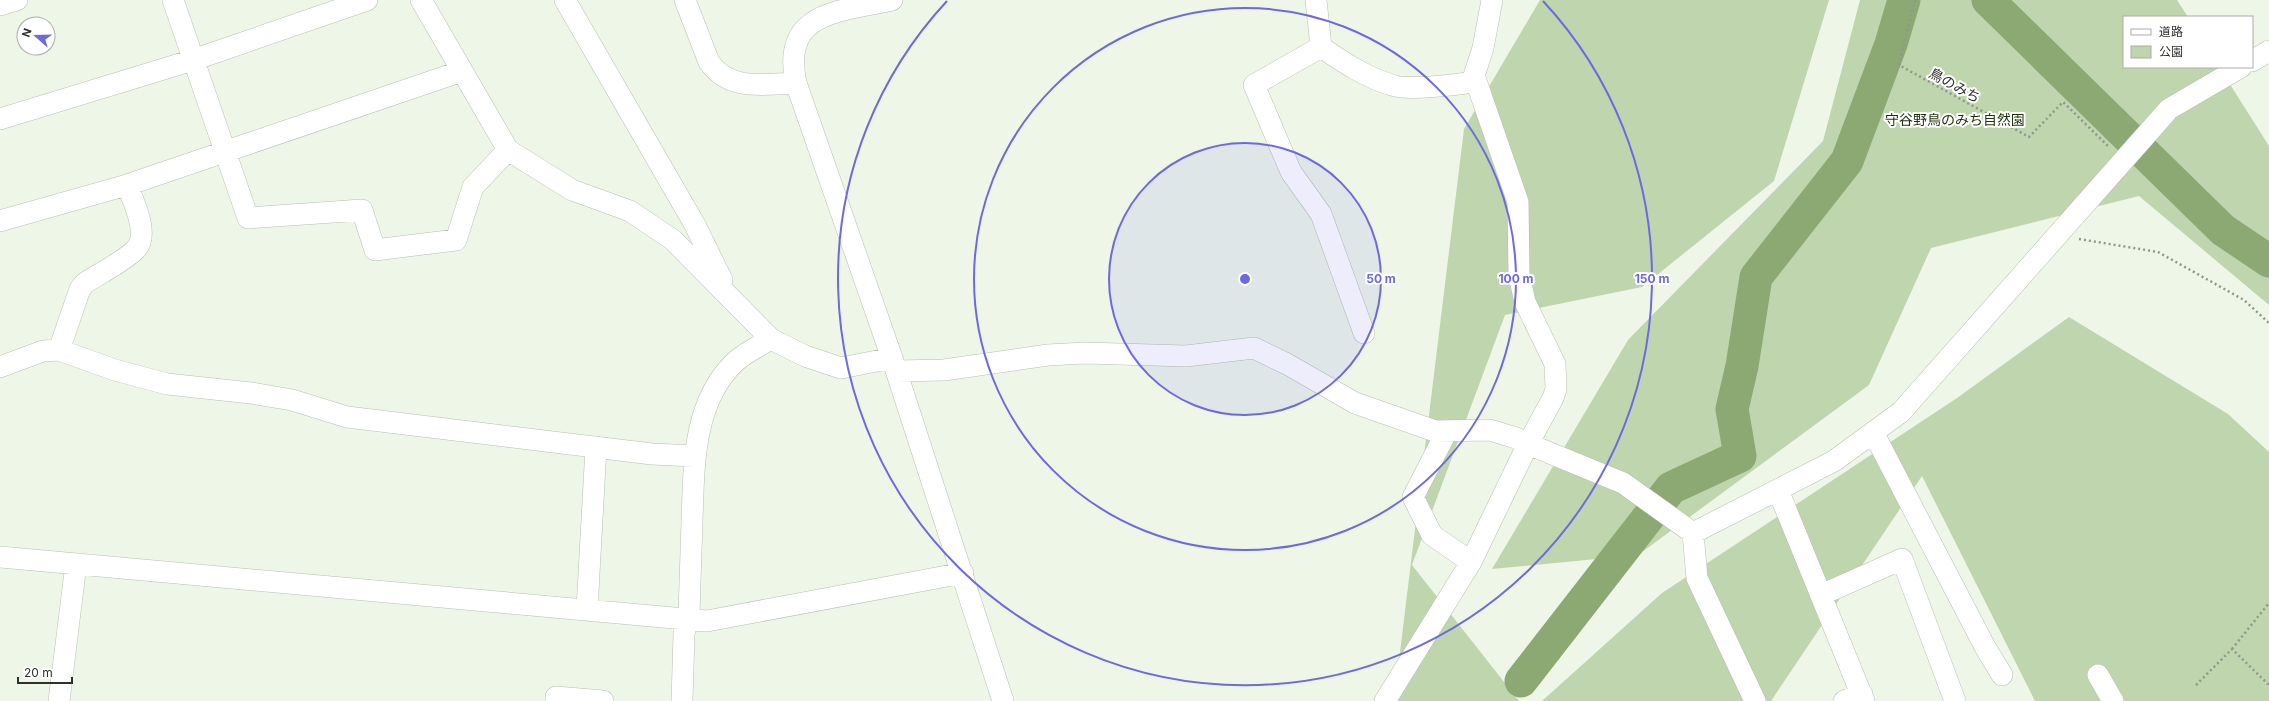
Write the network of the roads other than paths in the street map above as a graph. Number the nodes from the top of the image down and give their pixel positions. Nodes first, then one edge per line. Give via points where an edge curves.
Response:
1 (17, 0) edge
2 (173, 0) edge
3 (367, 0) edge
4 (421, 0) edge
5 (565, 0) edge
6 (685, 0) edge
7 (892, 0) edge
8 (1316, 0) edge
9 (1492, 0) edge
10 (0, 6) edge
11 (1321, 47) junction
12 (2269, 51) edge
13 (193, 60) junction
14 (2253, 60) edge
15 (2239, 68) edge
16 (462, 71) junction
17 (1475, 78) junction
18 (796, 83) junction
19 (0, 119) edge
20 (508, 150) junction
21 (224, 151) junction
22 (127, 185) junction
23 (0, 221) edge
24 (734, 302) junction
25 (1364, 333) dead end
26 (771, 339) junction
27 (59, 350) junction
28 (894, 365) junction
29 (0, 367) edge
30 (1447, 431) junction
31 (1873, 432) junction
32 (1528, 444) junction
33 (596, 447) junction
34 (694, 456) junction
35 (1778, 490) junction
36 (1693, 533) junction
37 (0, 557) edge
38 (1471, 562) junction
39 (76, 564) junction
40 (963, 573) junction
41 (1821, 595) junction
42 (588, 610) junction
43 (687, 621) junction
44 (2002, 675) dead end
45 (2098, 675) dead end
46 (1857, 699) edge
47 (59, 701) edge
48 (556, 701) edge
49 (603, 701) edge
50 (682, 701) edge
51 (1003, 701) edge
52 (1385, 701) edge
53 (1754, 701) edge
54 (1955, 701) edge
55 (2113, 701) edge

1 - 10 street
2 - 13 street
3 - 13 street
4 - 16 street
5 - 24 street via 695,224
6 - 18 street via 709,62 715,71 729,81 743,84
7 - 18 street via 825,15 810,23 796,42 793,55
8 - 11 street
9 - 17 street
11 - 17 street via 1356,71 1396,86 1454,86 1472,82
11 - 25 street via 1254,85 1291,172 1321,214
12 - 14 street
13 - 19 street
13 - 21 street
15 - 31 street via 2168,109 2054,235 1901,412
16 - 20 street
16 - 21 street
17 - 32 street via 1518,202 1519,275 1525,302 1555,364 1556,385 1553,398
18 - 28 street
20 - 21 street via 473,187 456,240 375,250 362,210 248,218
20 - 24 street via 572,190 630,211 673,240
21 - 22 street
22 - 23 street
22 - 27 street via 141,224 141,238 137,249 85,283 80,289
24 - 26 street
26 - 28 street via 805,356 841,368
26 - 34 street via 736,362 722,378 711,397 700,426
27 - 29 street via 43,351
27 - 33 street via 115,370 167,384 292,400 347,417
28 - 30 street via 944,370 1048,355 1085,353 1186,356 1254,348 1355,403 1435,431
28 - 40 street
30 - 32 street via 1490,430
30 - 38 street via 1413,497 1432,535
31 - 35 street via 1834,461
31 - 44 street
32 - 36 street via 1624,482
32 - 38 street
33 - 34 street
33 - 42 street
34 - 43 street
35 - 36 street
35 - 41 street
36 - 53 street via 1697,578
37 - 39 street
38 - 52 street
39 - 42 street
39 - 47 street
40 - 43 street via 707,621
40 - 51 street
41 - 46 street
41 - 54 street via 1902,559
42 - 43 street
43 - 50 street via 684,634
45 - 55 street
48 - 49 street via 556,697

